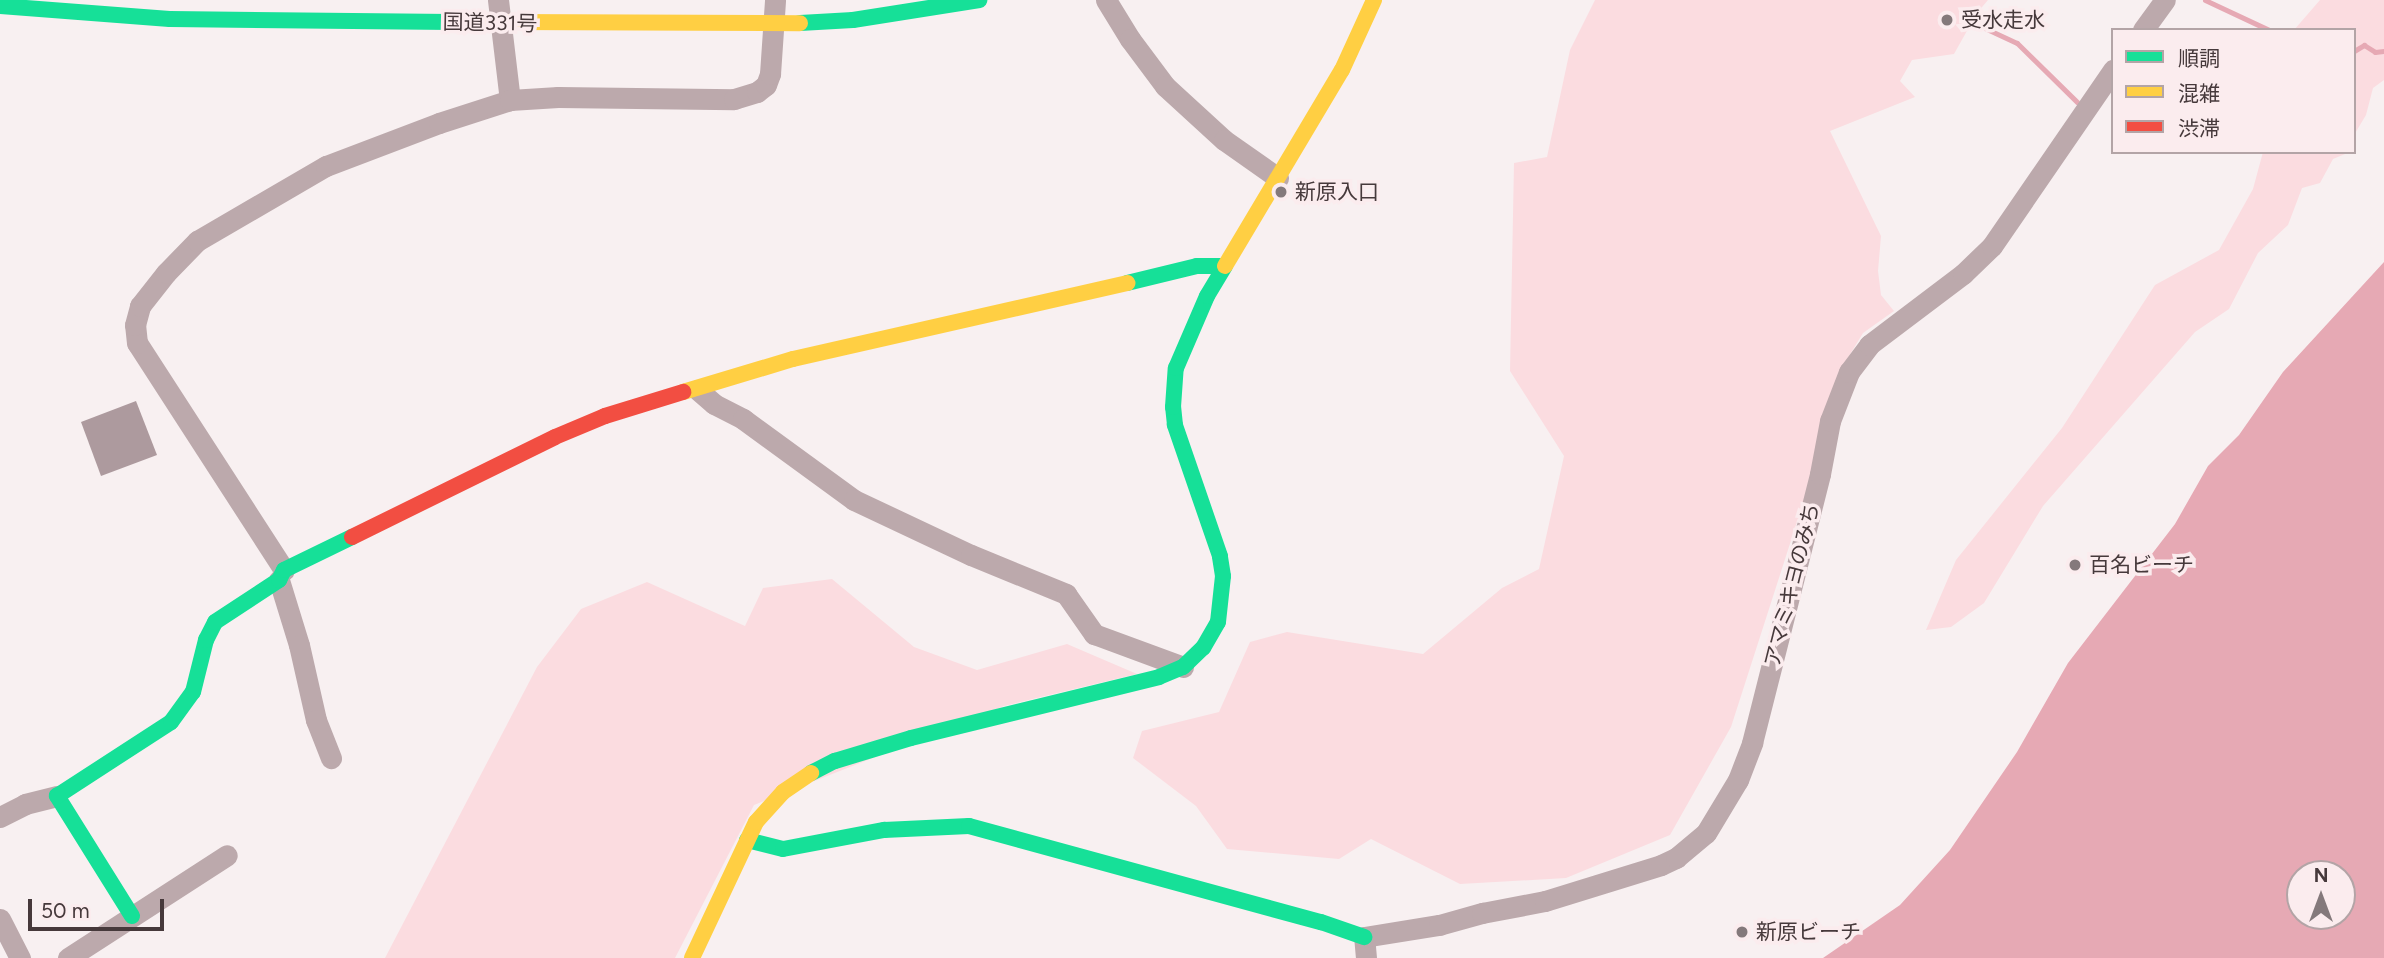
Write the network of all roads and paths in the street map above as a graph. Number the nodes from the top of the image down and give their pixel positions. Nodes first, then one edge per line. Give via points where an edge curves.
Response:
1 (498, 0) edge
2 (775, 0) edge
3 (979, 0) edge
4 (1106, 0) edge
5 (1374, 0) edge
6 (2165, 0) edge
7 (0, 6) edge
8 (501, 23) junction
9 (776, 24) junction
10 (2144, 28) edge
11 (2111, 73) edge
12 (510, 100) junction
13 (1278, 178) junction
14 (1224, 266) junction
15 (698, 390) junction
16 (281, 575) junction
17 (1183, 667) junction
18 (331, 758) dead end
19 (57, 796) junction
20 (0, 817) edge
21 (747, 840) junction
22 (227, 855) dead end
23 (132, 916) junction
24 (0, 919) edge
25 (1365, 948) edge
26 (20, 958) edge
27 (68, 958) edge
28 (692, 958) edge

1 - 8 street
2 - 9 street
3 - 9 main road, 国道331号 via 875,17
4 - 13 street via 1165,86 1224,140
5 - 13 main road via 1342,70
6 - 10 street
7 - 8 main road, 国道331号 via 170,19
8 - 9 main road, 国道331号
8 - 12 street
9 - 12 street via 766,85 746,97
11 - 25 street, アマミキヨのみち via 1992,246 1963,274 1869,345 1849,372 1830,421 1752,743 1738,780 1706,833 1661,865
12 - 16 street via 326,166 197,241 140,306 137,344
13 - 14 main road
14 - 15 main road via 1197,266 793,359
14 - 17 main road via 1182,348 1173,390 1179,443 1220,556 1224,585 1223,607 1213,634
15 - 16 main road via 605,416 555,436
15 - 17 street via 854,500 1066,594 1094,635
16 - 18 street via 316,720
16 - 19 main road via 215,622 193,692 171,722
17 - 21 main road via 1138,683 835,761 783,792 756,822
19 - 20 street via 25,804
19 - 23 main road
21 - 25 main road via 783,849 894,829 969,826 1294,915
21 - 28 main road
22 - 23 street
23 - 27 street
24 - 26 street

